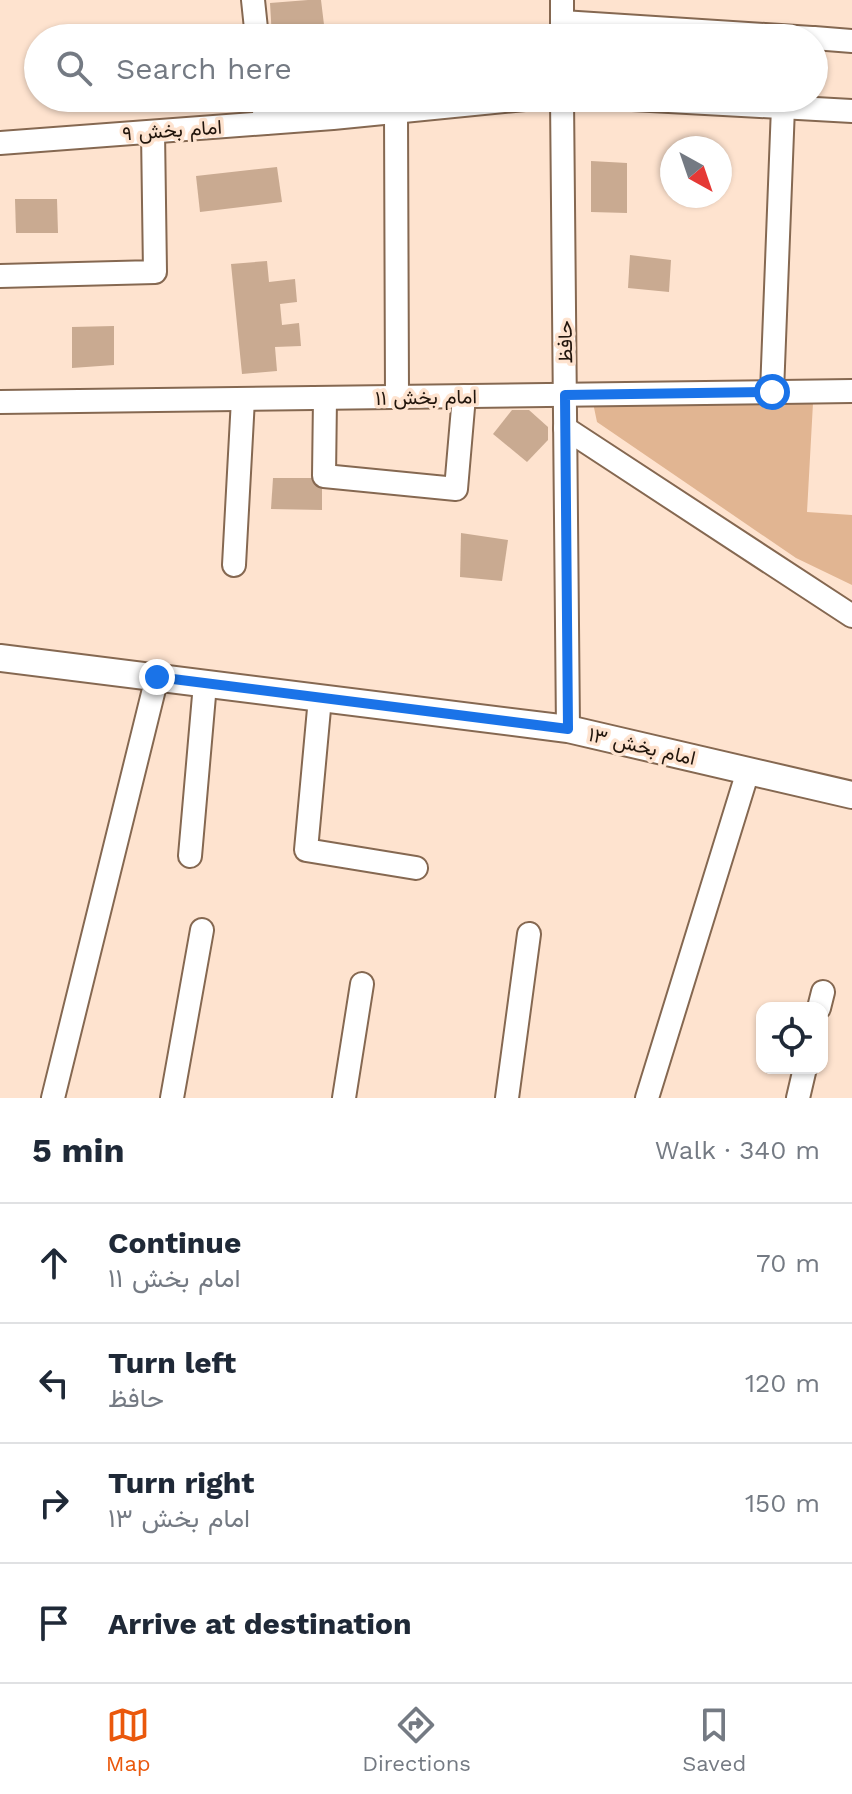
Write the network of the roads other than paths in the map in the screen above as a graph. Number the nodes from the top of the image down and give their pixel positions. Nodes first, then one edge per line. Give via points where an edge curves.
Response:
1 (253, 0) edge
2 (562, 20) edge
3 (256, 24) edge
4 (618, 24) edge
5 (828, 39) edge
6 (852, 41) edge
7 (828, 110) edge
8 (852, 111) edge
9 (264, 112) edge
10 (396, 112) joint
11 (562, 112) edge
12 (783, 112) edge
13 (265, 123) junction
14 (153, 132) junction
15 (0, 143) edge
16 (0, 276) edge
17 (852, 391) edge
18 (772, 392) junction
19 (565, 395) junction
20 (464, 396) junction
21 (397, 397) junction
22 (325, 398) junction
23 (243, 399) junction
24 (0, 402) edge
25 (565, 428) junction
26 (234, 565) dead end
27 (852, 616) edge
28 (0, 658) edge
29 (157, 677) junction
30 (205, 684) junction
31 (320, 698) junction
32 (568, 729) junction
33 (748, 771) junction
34 (852, 795) edge
35 (190, 856) dead end
36 (416, 868) dead end
37 (202, 930) dead end
38 (529, 934) dead end
39 (362, 984) dead end
40 (804, 1074) edge
41 (53, 1098) edge
42 (172, 1098) edge
43 (344, 1098) edge
44 (507, 1098) edge
45 (647, 1098) edge
46 (798, 1098) edge

1 - 3 street
2 - 4 street
5 - 6 street
7 - 8 street
9 - 13 street
10 - 13 street, امام بخش ۹
10 - 21 street
11 - 19 street, حافظ
12 - 18 street
13 - 14 street, امام بخش ۹
14 - 15 street, امام بخش ۹
14 - 16 street via 155,272
17 - 18 street, امام بخش ۱۱
18 - 19 street, امام بخش ۱۱
19 - 20 street, امام بخش ۱۱
19 - 25 street, حافظ
20 - 21 street, امام بخش ۱۱
20 - 22 street via 456,489 324,476
21 - 22 street, امام بخش ۱۱
22 - 23 street, امام بخش ۱۱
23 - 24 street, امام بخش ۱۱
23 - 26 street
25 - 27 street
25 - 32 street, حافظ
28 - 29 street, امام بخش ۱۳
29 - 30 street, امام بخش ۱۳
29 - 41 street
30 - 31 street, امام بخش ۱۳
30 - 35 street
31 - 32 street, امام بخش ۱۳
31 - 36 street via 306,850
32 - 33 street, امام بخش ۱۳
33 - 34 street, امام بخش ۱۳
33 - 45 street
37 - 42 street
38 - 44 street
39 - 43 street
40 - 46 street

